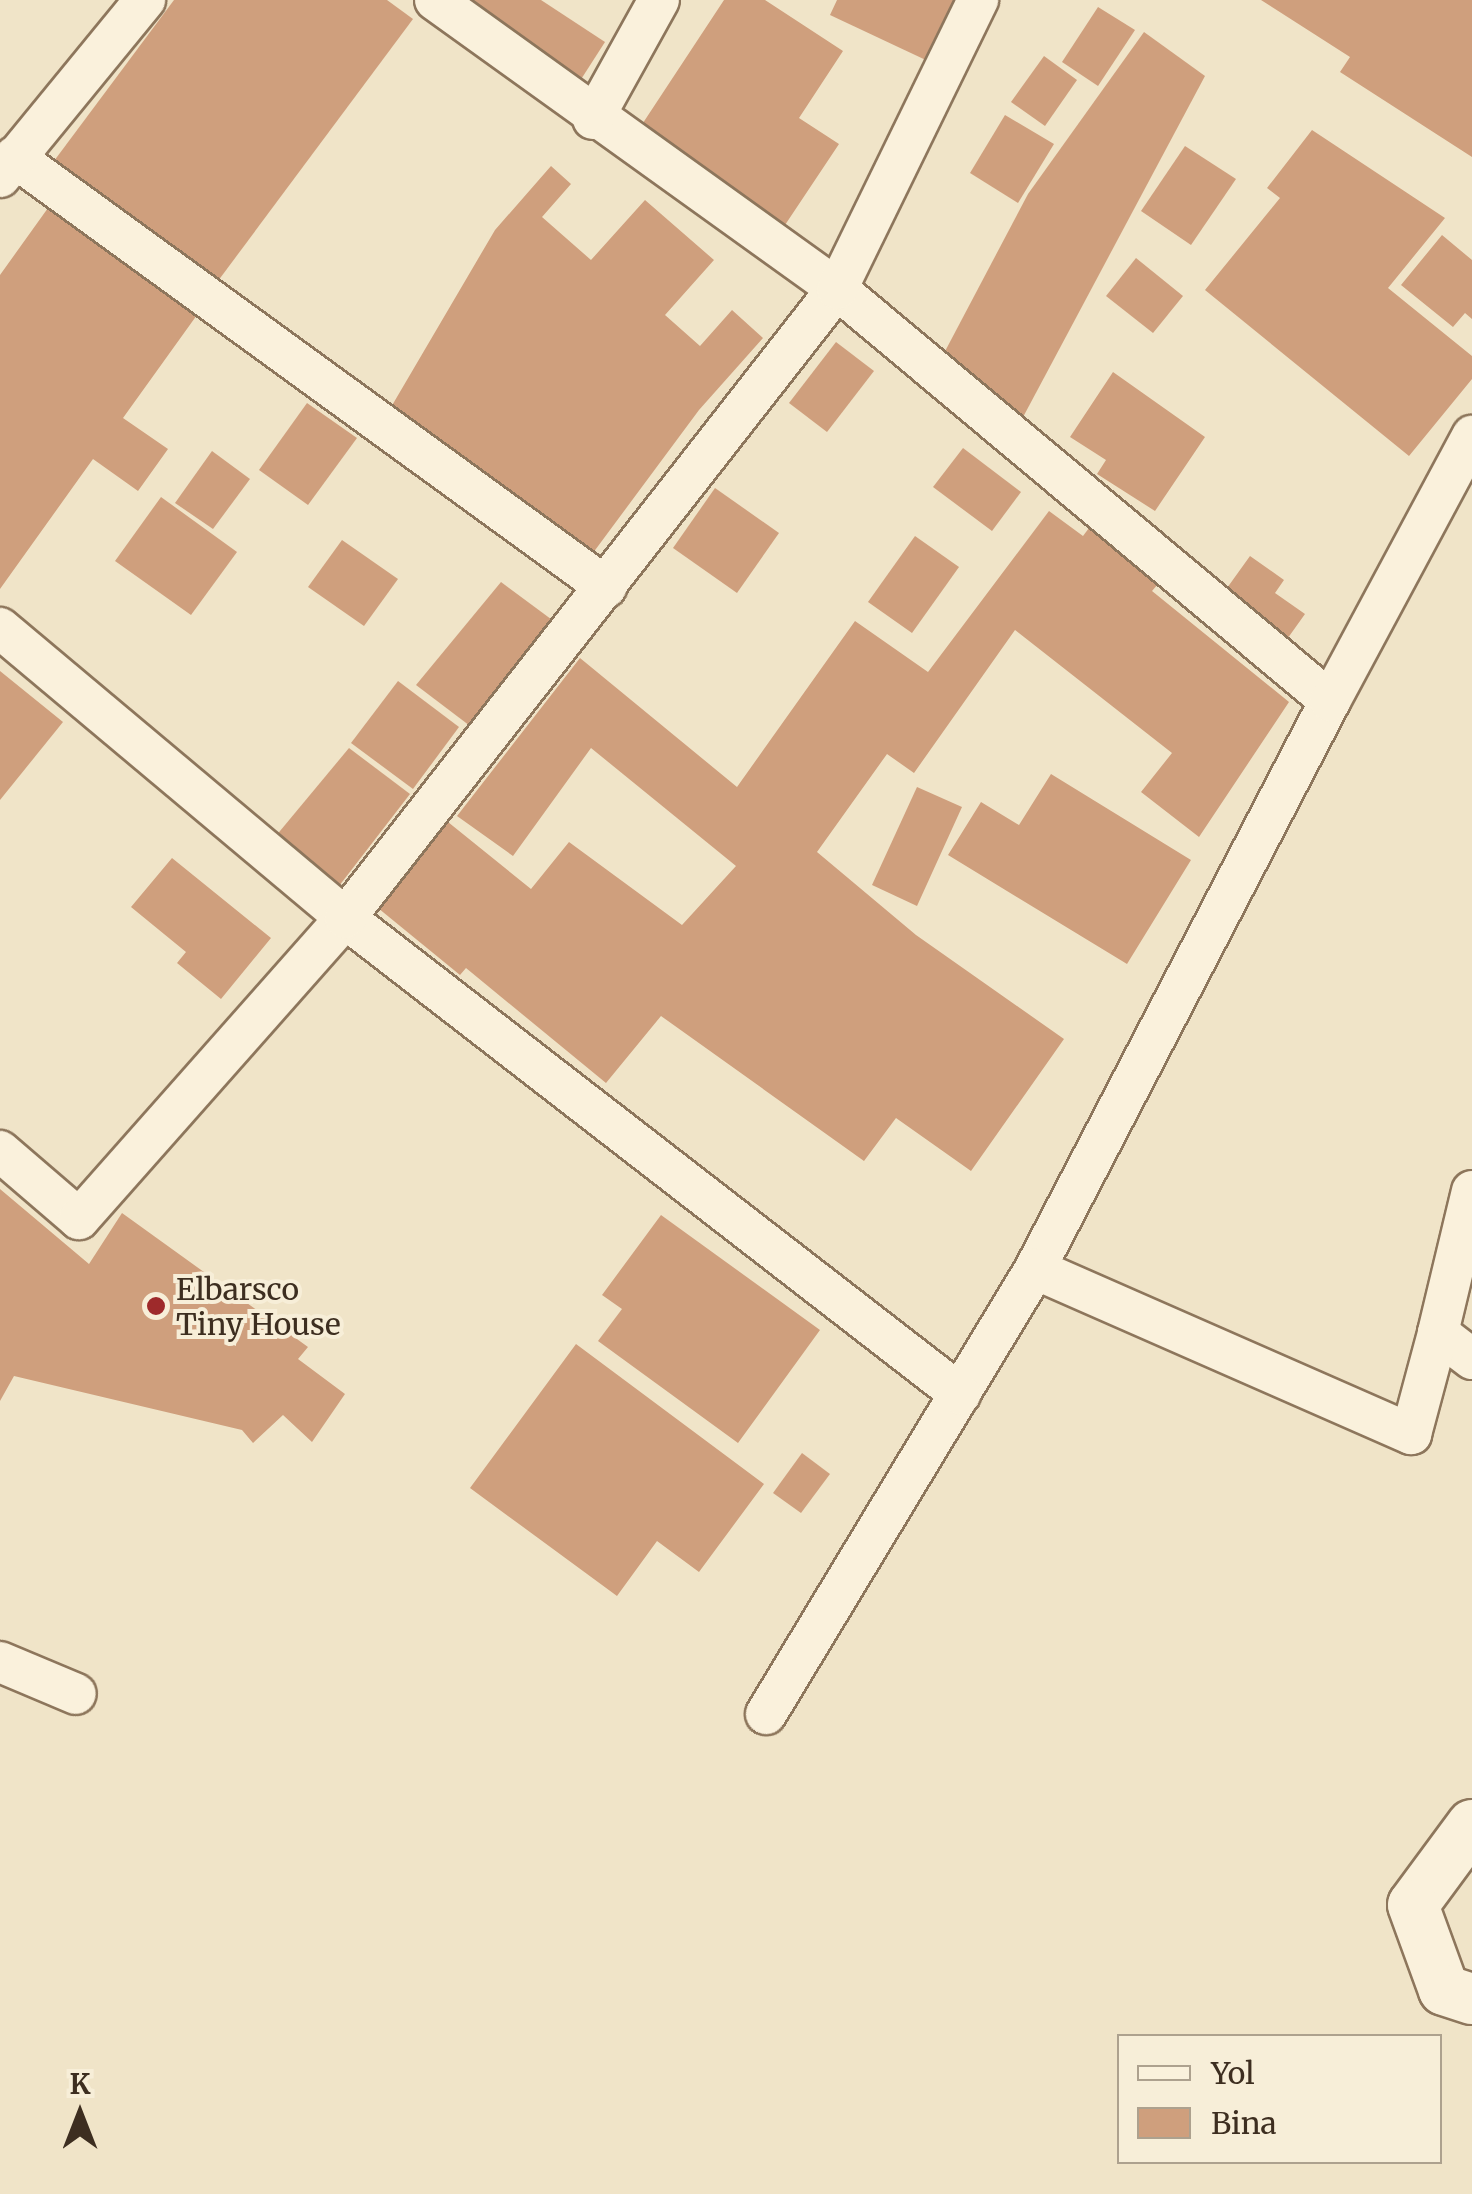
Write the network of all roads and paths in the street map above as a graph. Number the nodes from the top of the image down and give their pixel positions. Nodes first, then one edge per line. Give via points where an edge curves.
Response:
1 (145, 0) edge
2 (435, 0) edge
3 (659, 0) edge
4 (978, 0) edge
5 (593, 119) junction
6 (7, 167) edge
7 (837, 289) junction
8 (1472, 436) edge
9 (606, 588) junction
10 (0, 628) edge
11 (1330, 700) junction
12 (345, 918) junction
13 (0, 1150) edge
14 (1472, 1191) edge
15 (1035, 1269) junction
16 (1438, 1333) junction
17 (1472, 1359) edge
18 (960, 1394) junction
19 (0, 1662) edge
20 (76, 1694) dead end
21 (766, 1714) dead end
22 (1472, 1825) edge
23 (1472, 1999) edge

1 - 6 street
2 - 5 street
3 - 5 street
4 - 7 street
5 - 7 street
6 - 9 street
7 - 9 street
7 - 11 street
8 - 11 street
9 - 12 street
10 - 12 street
11 - 15 street
12 - 13 street via 79,1219
12 - 18 street
14 - 16 street
15 - 16 street via 1411,1434
15 - 18 street
16 - 17 street
18 - 21 street
19 - 20 street
22 - 23 street via 1413,1906 1444,1990

